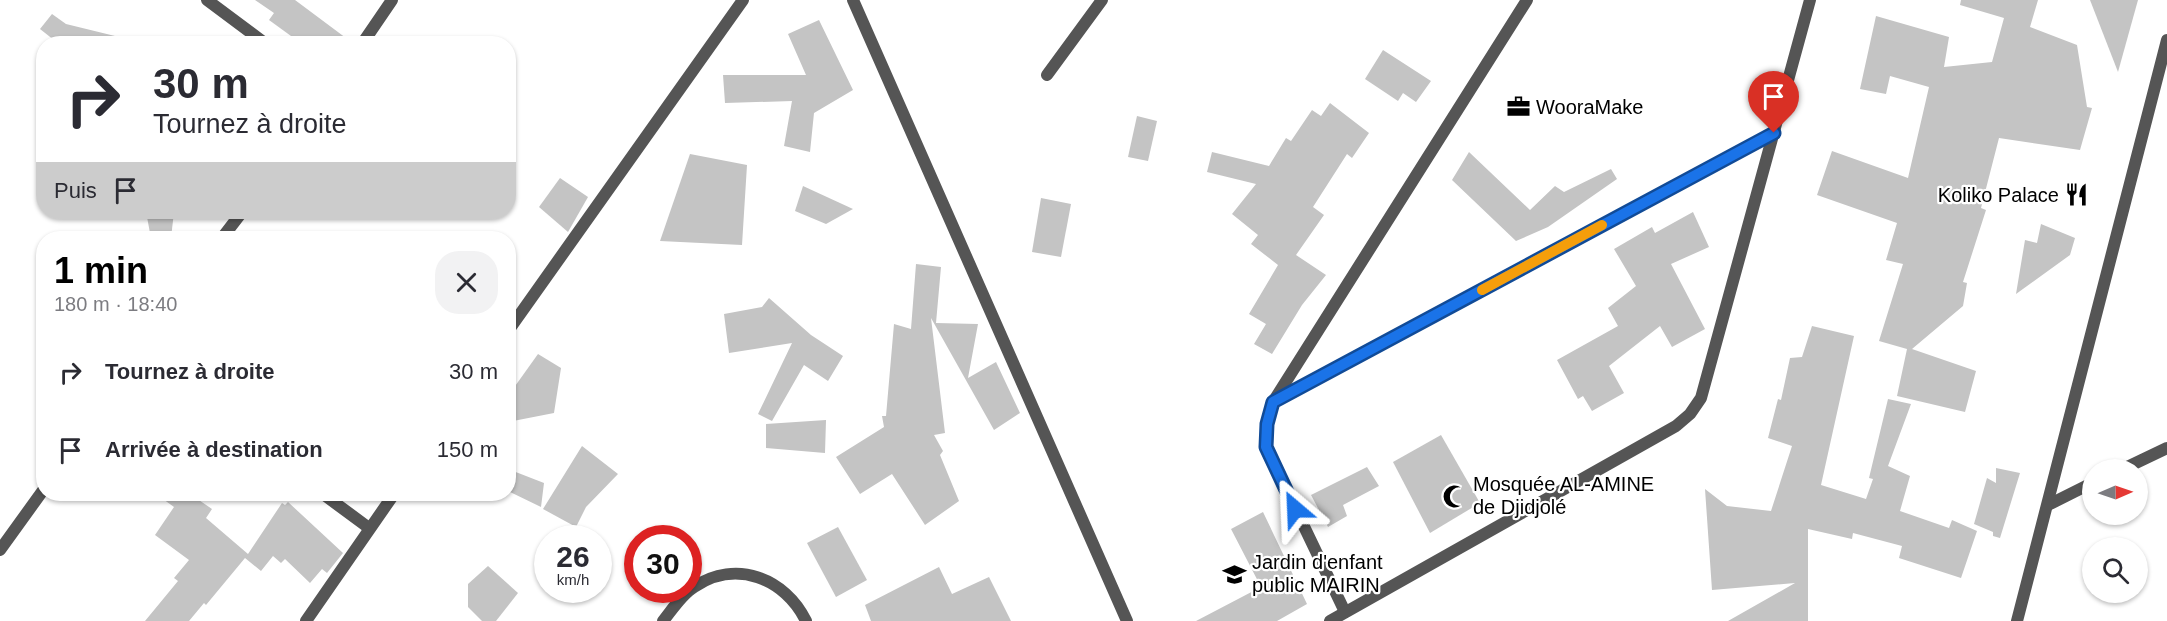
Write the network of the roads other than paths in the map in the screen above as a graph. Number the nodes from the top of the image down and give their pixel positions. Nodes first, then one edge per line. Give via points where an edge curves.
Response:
1 (207, 0) edge
2 (392, 0) edge
3 (743, 0) edge
4 (853, 0) edge
5 (1102, 0) edge
6 (1527, 0) edge
7 (1810, 0) edge
8 (255, 36) edge
9 (367, 36) edge
10 (2167, 40) edge
11 (1047, 75) dead end
12 (2161, 82) edge
13 (1774, 133) junction
14 (237, 219) edge
15 (227, 231) edge
16 (516, 320) edge
17 (1273, 402) junction
18 (2167, 448) edge
19 (2144, 459) edge
20 (2082, 488) edge
21 (36, 500) edge
22 (332, 501) edge
23 (389, 501) edge
24 (2048, 504) junction
25 (369, 528) junction
26 (0, 550) edge
27 (1345, 612) junction
28 (306, 621) edge
29 (663, 621) edge
30 (806, 621) edge
31 (1127, 621) edge
32 (1330, 621) edge
33 (2017, 621) edge

1 - 8 street
2 - 9 street
3 - 16 street
4 - 31 street
5 - 11 street
6 - 17 street
7 - 13 street
10 - 12 street
12 - 24 street
13 - 17 street
13 - 27 street via 1701,398 1690,414 1676,426
14 - 15 street
17 - 27 street via 1266,447
18 - 19 street
20 - 24 street
21 - 26 street
22 - 25 street
23 - 25 street
24 - 33 street
25 - 28 street
27 - 32 street
29 - 30 street via 692,587 714,577 738,573 783,589

